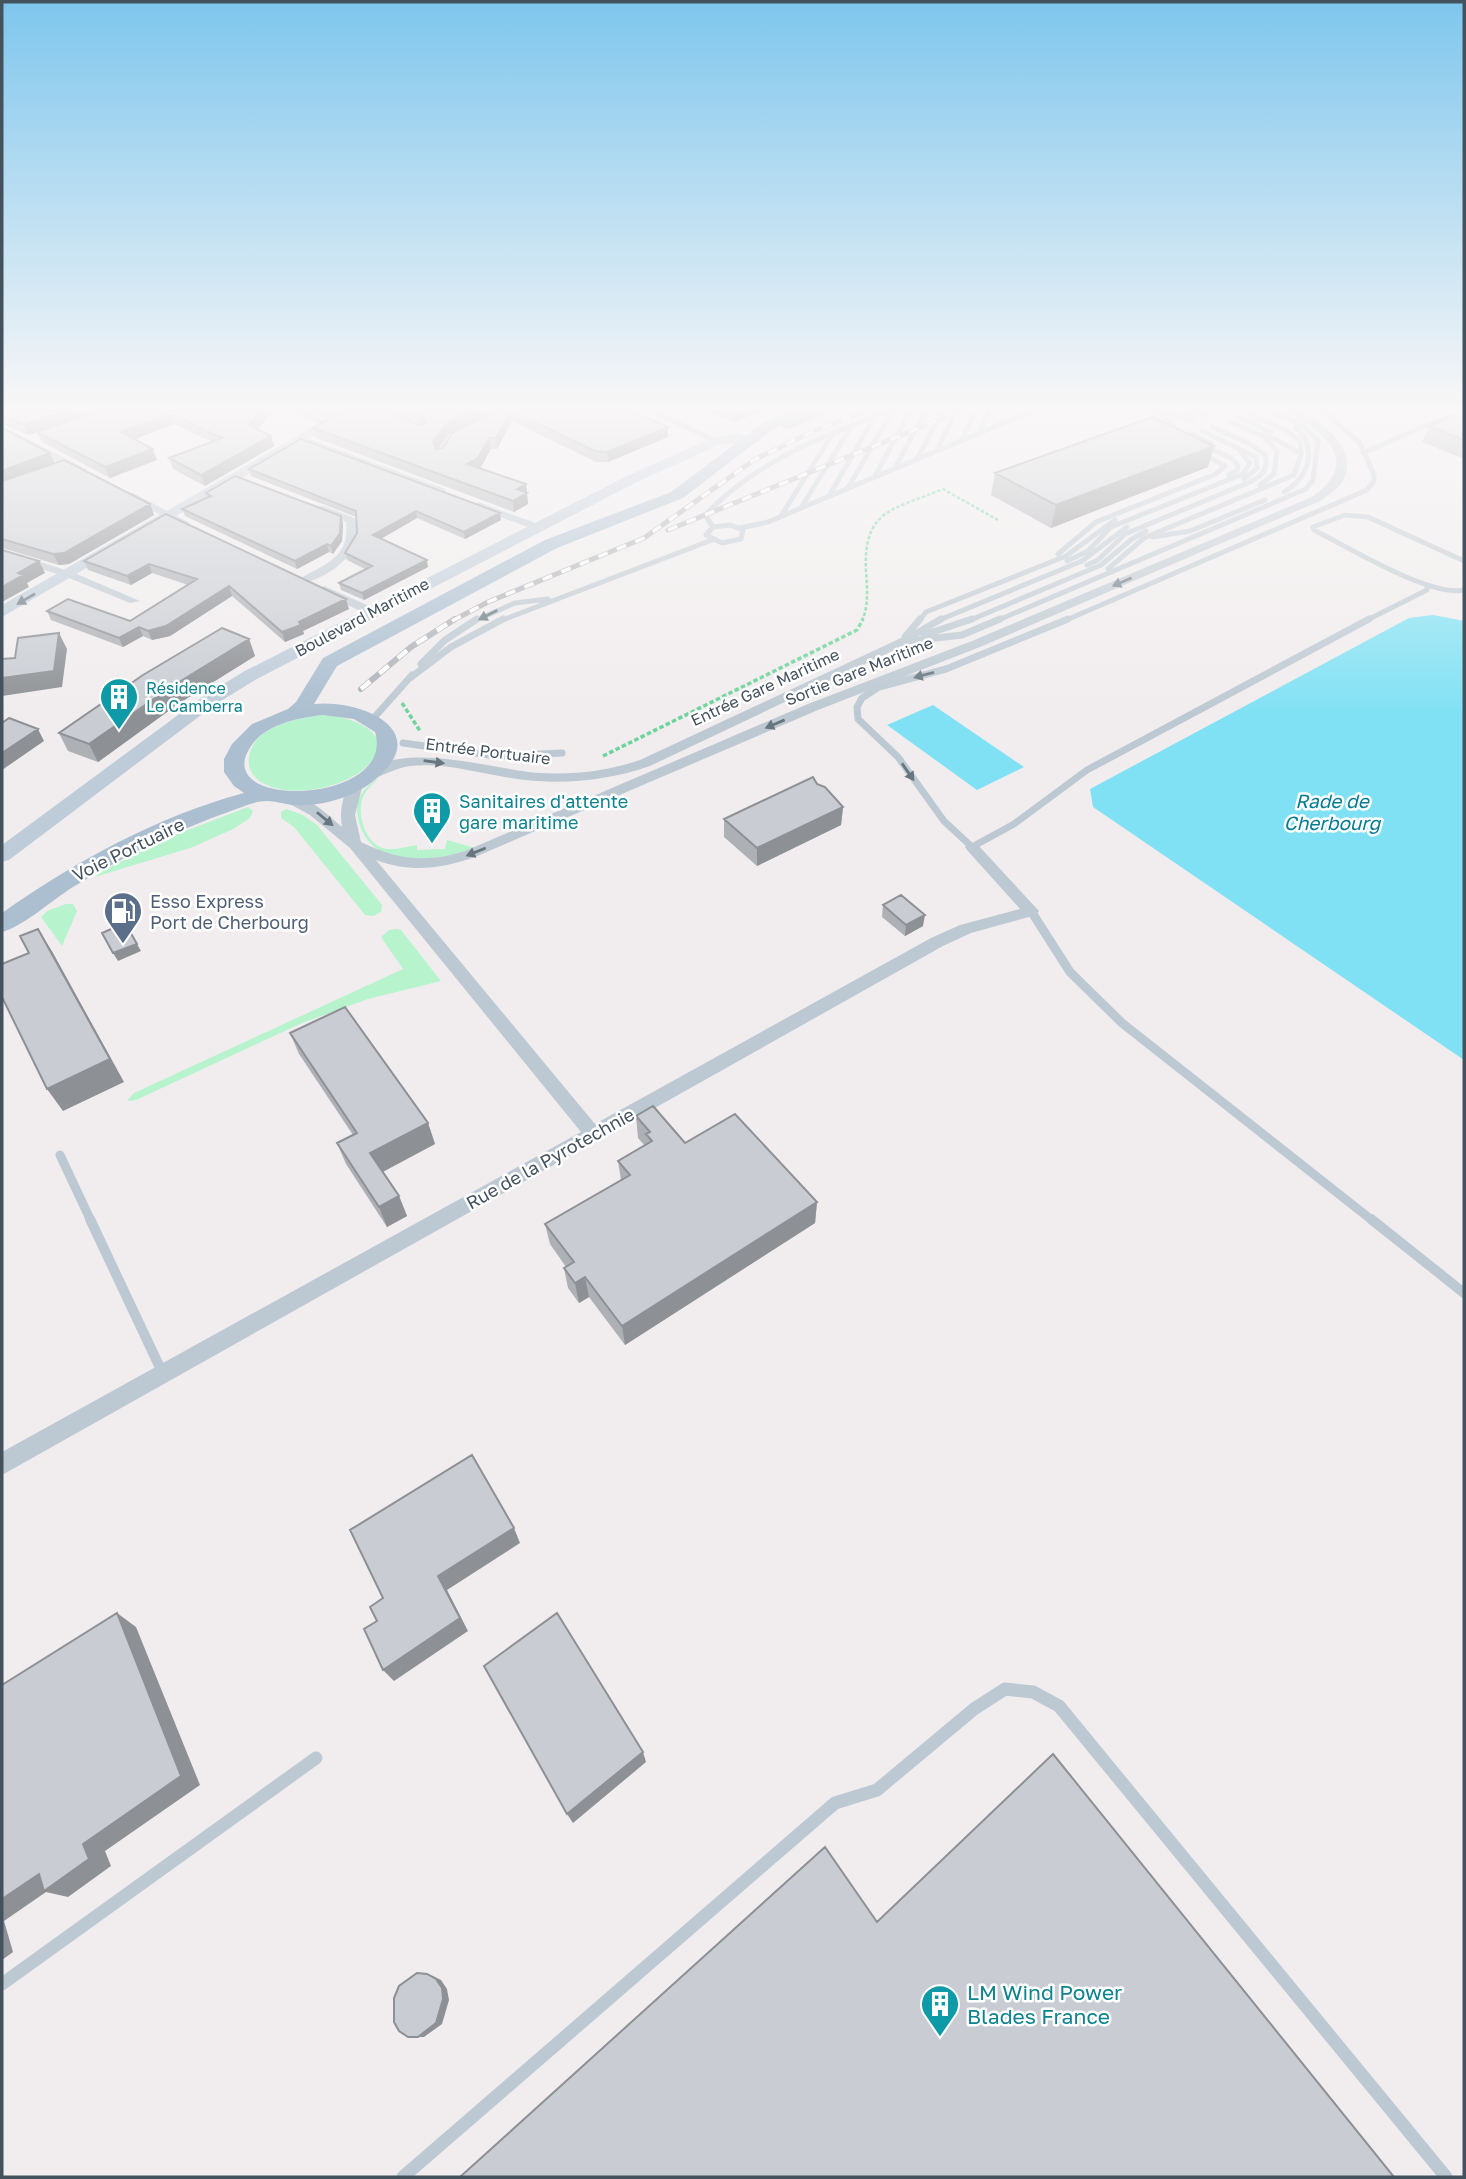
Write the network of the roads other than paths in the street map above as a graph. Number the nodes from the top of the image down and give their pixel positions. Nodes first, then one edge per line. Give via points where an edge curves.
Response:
1 (162, 512) edge
2 (179, 512) edge
3 (328, 512) edge
4 (497, 512) edge
5 (567, 512) edge
6 (632, 512) edge
7 (707, 512) edge
8 (784, 512) edge
9 (792, 512) edge
10 (1122, 512) edge
11 (1135, 512) edge
12 (1149, 512) edge
13 (1164, 512) edge
14 (1179, 512) edge
15 (1193, 512) edge
16 (1210, 512) edge
17 (1236, 512) edge
18 (1253, 512) edge
19 (1283, 512) edge
20 (1318, 512) edge
21 (170, 516) junction
22 (781, 516) junction
23 (195, 527) edge
24 (537, 527) junction
25 (713, 527) junction
26 (740, 528) junction
27 (1144, 538) junction
28 (712, 540) junction
29 (2, 553) edge
30 (1464, 561) edge
31 (68, 574) junction
32 (293, 574) edge
33 (305, 580) junction
34 (1427, 586) junction
35 (1464, 590) edge
36 (134, 601) dead end
37 (2, 612) edge
38 (372, 612) junction
39 (901, 642) junction
40 (321, 675) junction
41 (879, 687) junction
42 (830, 701) junction
43 (332, 710) junction
44 (294, 714) junction
45 (373, 720) junction
46 (403, 744) dead end
47 (562, 753) dead end
48 (645, 763) joint
49 (235, 771) junction
50 (362, 780) junction
51 (263, 795) junction
52 (291, 799) junction
53 (355, 845) junction
54 (972, 847) junction
55 (2, 855) edge
56 (109, 855) junction
57 (1031, 911) junction
58 (2, 924) edge
59 (593, 1134) junction
60 (60, 1155) dead end
61 (1464, 1293) edge
62 (163, 1374) junction
63 (2, 1464) edge
64 (316, 1758) dead end
65 (2, 1984) edge
66 (404, 2177) edge
67 (1446, 2177) edge

1 - 21 street
2 - 21 street
3 - 33 street via 351,520 354,534 347,554
4 - 24 street
5 - 24 street, Boulevard Maritime
6 - 40 main road via 551,544 330,662
7 - 25 lane via 706,520
8 - 22 lane
9 - 22 lane
10 - 39 lane via 1096,522 1060,554 921,608
11 - 39 lane via 1101,525 1066,556 926,611
12 - 39 lane via 1111,527 1088,551 1072,559 932,616
13 - 39 lane via 1110,535 1082,561 939,620
14 - 39 lane via 1125,534 1092,563
15 - 39 lane via 1131,537 1101,565 950,628
16 - 27 lane
17 - 27 lane via 1191,531
18 - 39 lane via 962,635
19 -> 42 street, Sortie Gare Maritime via 976,644
20 -> 41 lane via 989,653
21 - 23 street
21 - 31 street
22 - 26 lane
24 - 38 street, Boulevard Maritime
25 - 26 lane
25 - 28 lane via 706,535
26 - 28 lane via 744,536 736,541
27 - 39 lane via 1106,570 956,631
28 - 45 lane via 514,613 473,634 410,678
29 - 31 street
30 - 34 lane via 1368,517 1346,515 1313,527
31 - 36 street
31 -> 37 street
32 - 33 street
33 - 38 street
34 - 35 lane
34 - 54 lane via 1427,590 1087,769 1022,819
38 - 55 street, Boulevard Maritime via 207,702
39 - 48 street, Entrée Gare Maritime
40 - 43 main road via 318,692
40 - 44 main road
41 - 42 lane
41 -> 54 lane via 862,698 858,719 898,757 943,821
42 -> 53 street, Sortie Gare Maritime via 455,860 411,866 381,859
43 - 44 main road
43 - 45 main road
44 - 49 main road via 272,721 246,739 234,761
45 - 50 main road via 384,729 388,744 380,765
46 - 47 lane via 496,756
50 -> 48 street, Entrée Portuaire via 390,765 413,760 558,778 620,772
49 - 51 main road via 250,789
49 - 56 main road via 205,799
50 - 52 main road via 325,796
50 - 53 street via 347,807
51 - 52 main road
51 - 56 main road, Voie Portuaire via 222,805
52 -> 53 street via 315,811
53 - 59 street
54 - 57 street
56 - 58 main road, Voie Portuaire
57 - 59 street, Rue de la Pyrotechnie via 937,942
57 - 61 lane via 1070,972 1122,1023
59 - 62 street, Rue de la Pyrotechnie
60 - 62 lane
62 - 63 street, Rue de la Pyrotechnie
64 - 65 lane
66 - 67 lane via 835,1803 877,1790 974,1709 1005,1689 1033,1692 1059,1706

